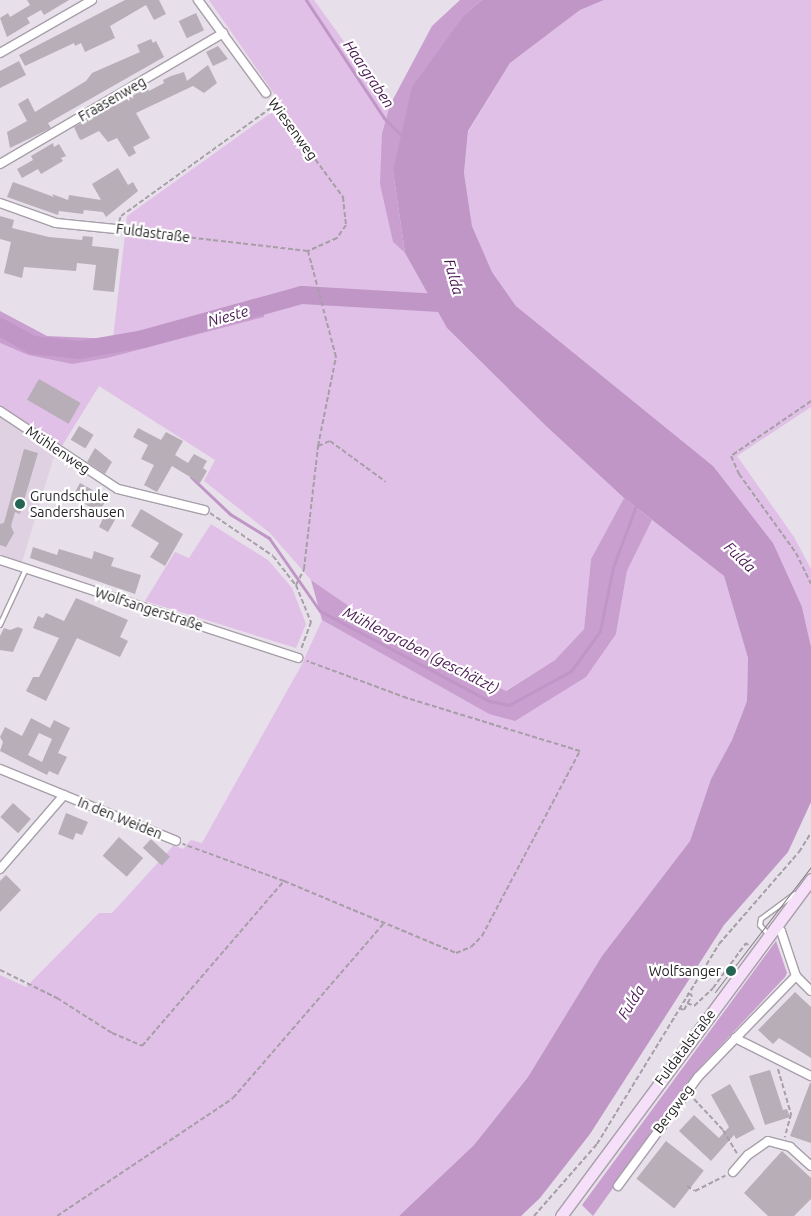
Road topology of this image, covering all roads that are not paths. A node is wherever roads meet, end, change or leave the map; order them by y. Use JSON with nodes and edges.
{"nodes":[{"id":1,"x":92,"y":0,"type":"edge"},
{"id":2,"x":198,"y":0,"type":"edge"},
{"id":3,"x":223,"y":33,"type":"junction"},
{"id":4,"x":0,"y":53,"type":"edge"},
{"id":5,"x":266,"y":93,"type":"road end"},
{"id":6,"x":0,"y":164,"type":"edge"},
{"id":7,"x":0,"y":203,"type":"edge"},
{"id":8,"x":116,"y":229,"type":"road end"},
{"id":9,"x":0,"y":411,"type":"edge"},
{"id":10,"x":204,"y":510,"type":"road end"},
{"id":11,"x":0,"y":560,"type":"edge"},
{"id":12,"x":26,"y":569,"type":"junction"},
{"id":13,"x":0,"y":625,"type":"edge"},
{"id":14,"x":298,"y":658,"type":"road end"},
{"id":15,"x":0,"y":768,"type":"edge"},
{"id":16,"x":64,"y":795,"type":"junction"},
{"id":17,"x":176,"y":841,"type":"road end"},
{"id":18,"x":0,"y":869,"type":"edge"},
{"id":19,"x":811,"y":878,"type":"edge"},
{"id":20,"x":772,"y":931,"type":"junction"},
{"id":21,"x":796,"y":976,"type":"junction"},
{"id":22,"x":811,"y":990,"type":"edge"},
{"id":23,"x":735,"y":1038,"type":"junction"},
{"id":24,"x":811,"y":1076,"type":"edge"},
{"id":25,"x":811,"y":1166,"type":"edge"},
{"id":26,"x":733,"y":1172,"type":"road end"},
{"id":27,"x":618,"y":1186,"type":"dead end"},
{"id":28,"x":561,"y":1216,"type":"edge"}],
"edges":[{"from":1,"to":4,"type":"street"},
{"from":2,"to":3,"type":"street","name":"Wiesenweg"},
{"from":3,"to":5,"type":"street","name":"Wiesenweg"},
{"from":3,"to":6,"type":"street","name":"Fraasenweg"},
{"from":7,"to":8,"type":"street","name":"Fuldastraße"},
{"from":9,"to":10,"type":"street","name":"Mühlenweg"},
{"from":11,"to":12,"type":"street","name":"Wolfsangerstraße"},
{"from":12,"to":13,"type":"lane"},
{"from":12,"to":14,"type":"street","name":"Wolfsangerstraße"},
{"from":15,"to":16,"type":"street","name":"In den Weiden"},
{"from":16,"to":17,"type":"street","name":"In den Weiden"},
{"from":16,"to":18,"type":"street","name":"In den Weiden"},
{"from":19,"to":20,"type":"main road","name":"Fuldatalstraße"},
{"from":20,"to":21,"type":"street"},
{"from":20,"to":28,"type":"main road","name":"Fuldatalstraße"},
{"from":21,"to":22,"type":"street"},
{"from":21,"to":23,"type":"street","name":"Bergweg"},
{"from":23,"to":24,"type":"street"},
{"from":23,"to":27,"type":"street","name":"Bergweg"},
{"from":25,"to":26,"type":"street"}]}
